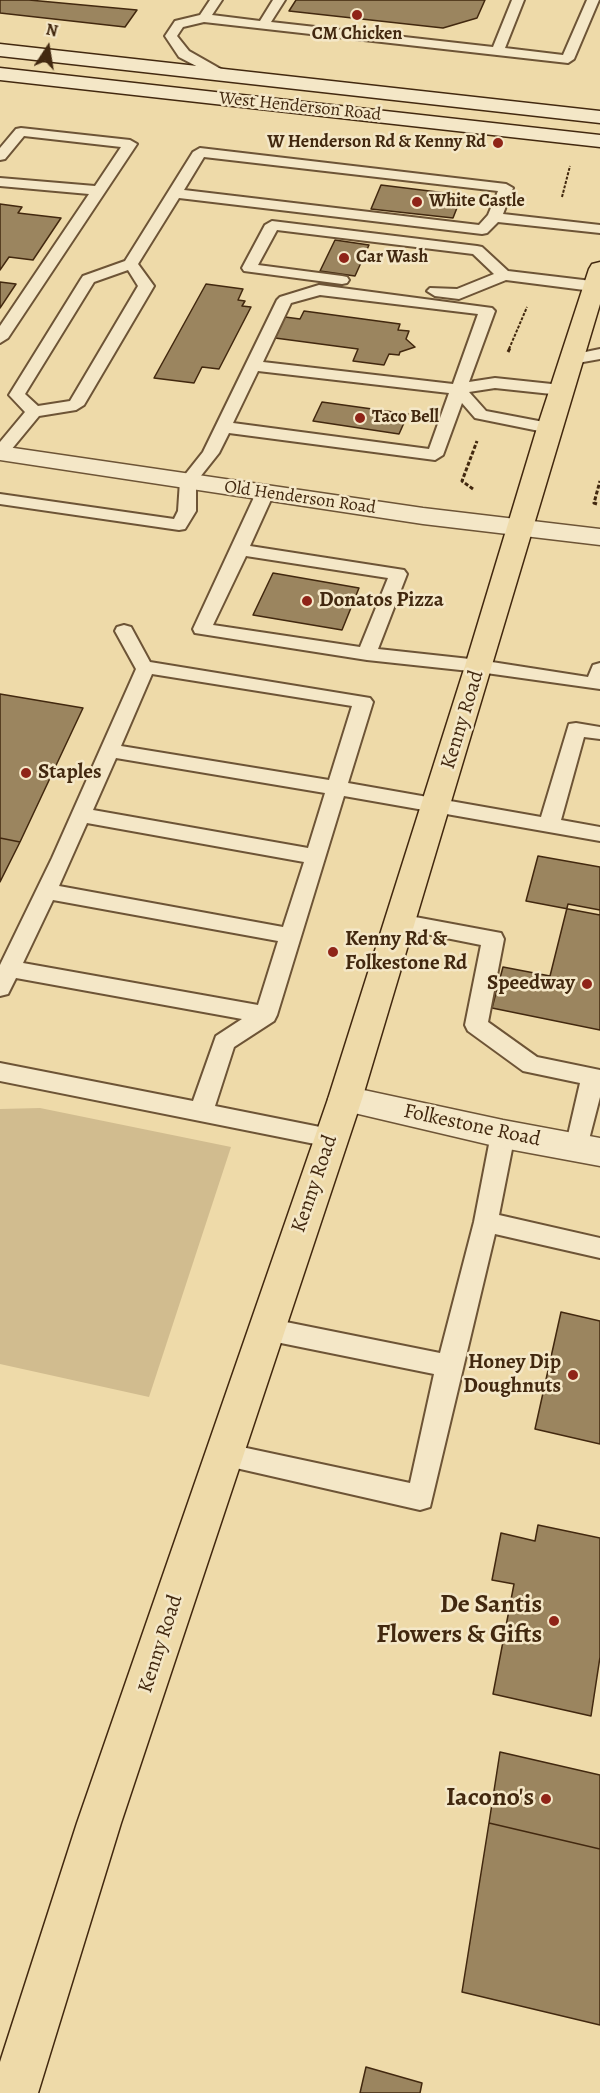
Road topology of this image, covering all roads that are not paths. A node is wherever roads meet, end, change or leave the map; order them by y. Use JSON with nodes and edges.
{"nodes":[{"id":1,"x":216,"y":0,"type":"edge"},
{"id":2,"x":279,"y":0,"type":"edge"},
{"id":3,"x":518,"y":0,"type":"edge"},
{"id":4,"x":593,"y":0,"type":"edge"},
{"id":5,"x":204,"y":18,"type":"junction"},
{"id":6,"x":263,"y":25,"type":"junction"},
{"id":7,"x":0,"y":50,"type":"edge"},
{"id":8,"x":497,"y":52,"type":"junction"},
{"id":9,"x":0,"y":74,"type":"edge"},
{"id":10,"x":221,"y":75,"type":"junction"},
{"id":11,"x":600,"y":117,"type":"edge"},
{"id":12,"x":600,"y":141,"type":"edge"},
{"id":13,"x":0,"y":156,"type":"edge"},
{"id":14,"x":0,"y":182,"type":"edge"},
{"id":15,"x":98,"y":191,"type":"junction"},
{"id":16,"x":174,"y":193,"type":"junction"},
{"id":17,"x":495,"y":218,"type":"junction"},
{"id":18,"x":600,"y":229,"type":"edge"},
{"id":19,"x":131,"y":264,"type":"junction"},
{"id":20,"x":504,"y":275,"type":"junction"},
{"id":21,"x":598,"y":280,"type":"edge"},
{"id":22,"x":0,"y":338,"type":"edge"},
{"id":23,"x":600,"y":354,"type":"edge"},
{"id":24,"x":572,"y":359,"type":"junction"},
{"id":25,"x":252,"y":366,"type":"junction"},
{"id":26,"x":458,"y":389,"type":"junction"},
{"id":27,"x":561,"y":390,"type":"junction"},
{"id":28,"x":34,"y":412,"type":"junction"},
{"id":29,"x":224,"y":427,"type":"junction"},
{"id":30,"x":549,"y":428,"type":"junction"},
{"id":31,"x":0,"y":452,"type":"edge"},
{"id":32,"x":188,"y":481,"type":"junction"},
{"id":33,"x":265,"y":492,"type":"junction"},
{"id":34,"x":0,"y":499,"type":"edge"},
{"id":35,"x":519,"y":526,"type":"junction"},
{"id":36,"x":600,"y":537,"type":"edge"},
{"id":37,"x":240,"y":550,"type":"junction"},
{"id":38,"x":124,"y":632,"type":"dead end"},
{"id":39,"x":367,"y":654,"type":"junction"},
{"id":40,"x":479,"y":666,"type":"junction"},
{"id":41,"x":144,"y":669,"type":"junction"},
{"id":42,"x":600,"y":669,"type":"edge"},
{"id":43,"x":600,"y":733,"type":"edge"},
{"id":44,"x":110,"y":751,"type":"junction"},
{"id":45,"x":337,"y":788,"type":"junction"},
{"id":46,"x":436,"y":805,"type":"junction"},
{"id":47,"x":81,"y":815,"type":"junction"},
{"id":48,"x":549,"y":825,"type":"junction"},
{"id":49,"x":600,"y":834,"type":"edge"},
{"id":50,"x":316,"y":857,"type":"junction"},
{"id":51,"x":46,"y":891,"type":"junction"},
{"id":52,"x":399,"y":922,"type":"junction"},
{"id":53,"x":291,"y":936,"type":"junction"},
{"id":54,"x":5,"y":978,"type":"edge"},
{"id":55,"x":266,"y":1015,"type":"junction"},
{"id":56,"x":0,"y":1072,"type":"edge"},
{"id":57,"x":596,"y":1078,"type":"edge"},
{"id":58,"x":345,"y":1099,"type":"junction"},
{"id":59,"x":201,"y":1112,"type":"junction"},
{"id":60,"x":503,"y":1134,"type":"junction"},
{"id":61,"x":330,"y":1138,"type":"junction"},
{"id":62,"x":589,"y":1150,"type":"edge"},
{"id":63,"x":486,"y":1222,"type":"junction"},
{"id":64,"x":600,"y":1248,"type":"edge"},
{"id":65,"x":266,"y":1329,"type":"junction"},
{"id":66,"x":449,"y":1366,"type":"junction"},
{"id":67,"x":223,"y":1455,"type":"junction"},
{"id":68,"x":14,"y":2093,"type":"edge"}],
"edges":[{"from":1,"to":5,"type":"lane"},
{"from":2,"to":6,"type":"lane"},
{"from":3,"to":8,"type":"lane"},
{"from":4,"to":8,"type":"lane"},
{"from":5,"to":6,"type":"lane"},
{"from":5,"to":10,"type":"lane"},
{"from":6,"to":8,"type":"lane"},
{"from":7,"to":10,"type":"main road","name":"West Henderson Road"},
{"from":9,"to":12,"type":"main road","name":"West Henderson Road"},
{"from":10,"to":11,"type":"main road","name":"West Henderson Road"},
{"from":13,"to":15,"type":"lane"},
{"from":14,"to":15,"type":"lane"},
{"from":15,"to":22,"type":"lane"},
{"from":16,"to":17,"type":"lane"},
{"from":16,"to":17,"type":"lane"},
{"from":16,"to":19,"type":"lane"},
{"from":17,"to":18,"type":"lane"},
{"from":19,"to":28,"type":"lane"},
{"from":19,"to":28,"type":"lane"},
{"from":20,"to":20,"type":"lane"},
{"from":20,"to":21,"type":"lane"},
{"from":21,"to":24,"type":"main road","name":"Kenny Road"},
{"from":23,"to":24,"type":"lane"},
{"from":24,"to":27,"type":"main road","name":"Kenny Road"},
{"from":25,"to":26,"type":"lane"},
{"from":25,"to":26,"type":"lane"},
{"from":25,"to":29,"type":"lane"},
{"from":26,"to":27,"type":"lane"},
{"from":26,"to":29,"type":"lane"},
{"from":26,"to":30,"type":"lane"},
{"from":27,"to":30,"type":"main road","name":"Kenny Road"},
{"from":28,"to":31,"type":"lane"},
{"from":29,"to":32,"type":"lane"},
{"from":30,"to":35,"type":"main road","name":"Kenny Road"},
{"from":31,"to":32,"type":"main road","name":"Old Henderson Road"},
{"from":32,"to":33,"type":"main road","name":"Old Henderson Road"},
{"from":32,"to":34,"type":"lane"},
{"from":33,"to":35,"type":"main road","name":"Old Henderson Road"},
{"from":33,"to":37,"type":"lane"},
{"from":35,"to":36,"type":"main road","name":"Old Henderson Road"},
{"from":35,"to":40,"type":"main road","name":"Kenny Road"},
{"from":37,"to":39,"type":"lane"},
{"from":37,"to":39,"type":"lane"},
{"from":38,"to":41,"type":"lane"},
{"from":39,"to":40,"type":"lane"},
{"from":40,"to":42,"type":"lane"},
{"from":40,"to":46,"type":"main road","name":"Kenny Road"},
{"from":41,"to":44,"type":"lane"},
{"from":41,"to":45,"type":"lane"},
{"from":43,"to":48,"type":"lane"},
{"from":44,"to":45,"type":"lane"},
{"from":44,"to":47,"type":"lane"},
{"from":45,"to":46,"type":"lane"},
{"from":45,"to":50,"type":"lane"},
{"from":46,"to":48,"type":"lane"},
{"from":46,"to":52,"type":"main road","name":"Kenny Road"},
{"from":47,"to":50,"type":"lane"},
{"from":47,"to":51,"type":"lane"},
{"from":48,"to":49,"type":"lane"},
{"from":50,"to":53,"type":"lane"},
{"from":51,"to":53,"type":"lane"},
{"from":51,"to":54,"type":"lane"},
{"from":52,"to":57,"type":"lane"},
{"from":52,"to":58,"type":"main road","name":"Kenny Road"},
{"from":53,"to":55,"type":"lane"},
{"from":54,"to":55,"type":"lane"},
{"from":55,"to":59,"type":"lane"},
{"from":56,"to":59,"type":"lane"},
{"from":57,"to":62,"type":"lane"},
{"from":58,"to":60,"type":"main road","name":"Folkestone Road"},
{"from":58,"to":61,"type":"main road","name":"Kenny Road"},
{"from":59,"to":61,"type":"lane"},
{"from":60,"to":62,"type":"main road","name":"Folkestone Road"},
{"from":60,"to":63,"type":"lane"},
{"from":61,"to":65,"type":"main road","name":"Kenny Road"},
{"from":63,"to":64,"type":"lane"},
{"from":63,"to":66,"type":"lane"},
{"from":65,"to":66,"type":"lane"},
{"from":65,"to":67,"type":"main road","name":"Kenny Road"},
{"from":66,"to":67,"type":"lane"},
{"from":67,"to":68,"type":"main road","name":"Kenny Road"}]}
